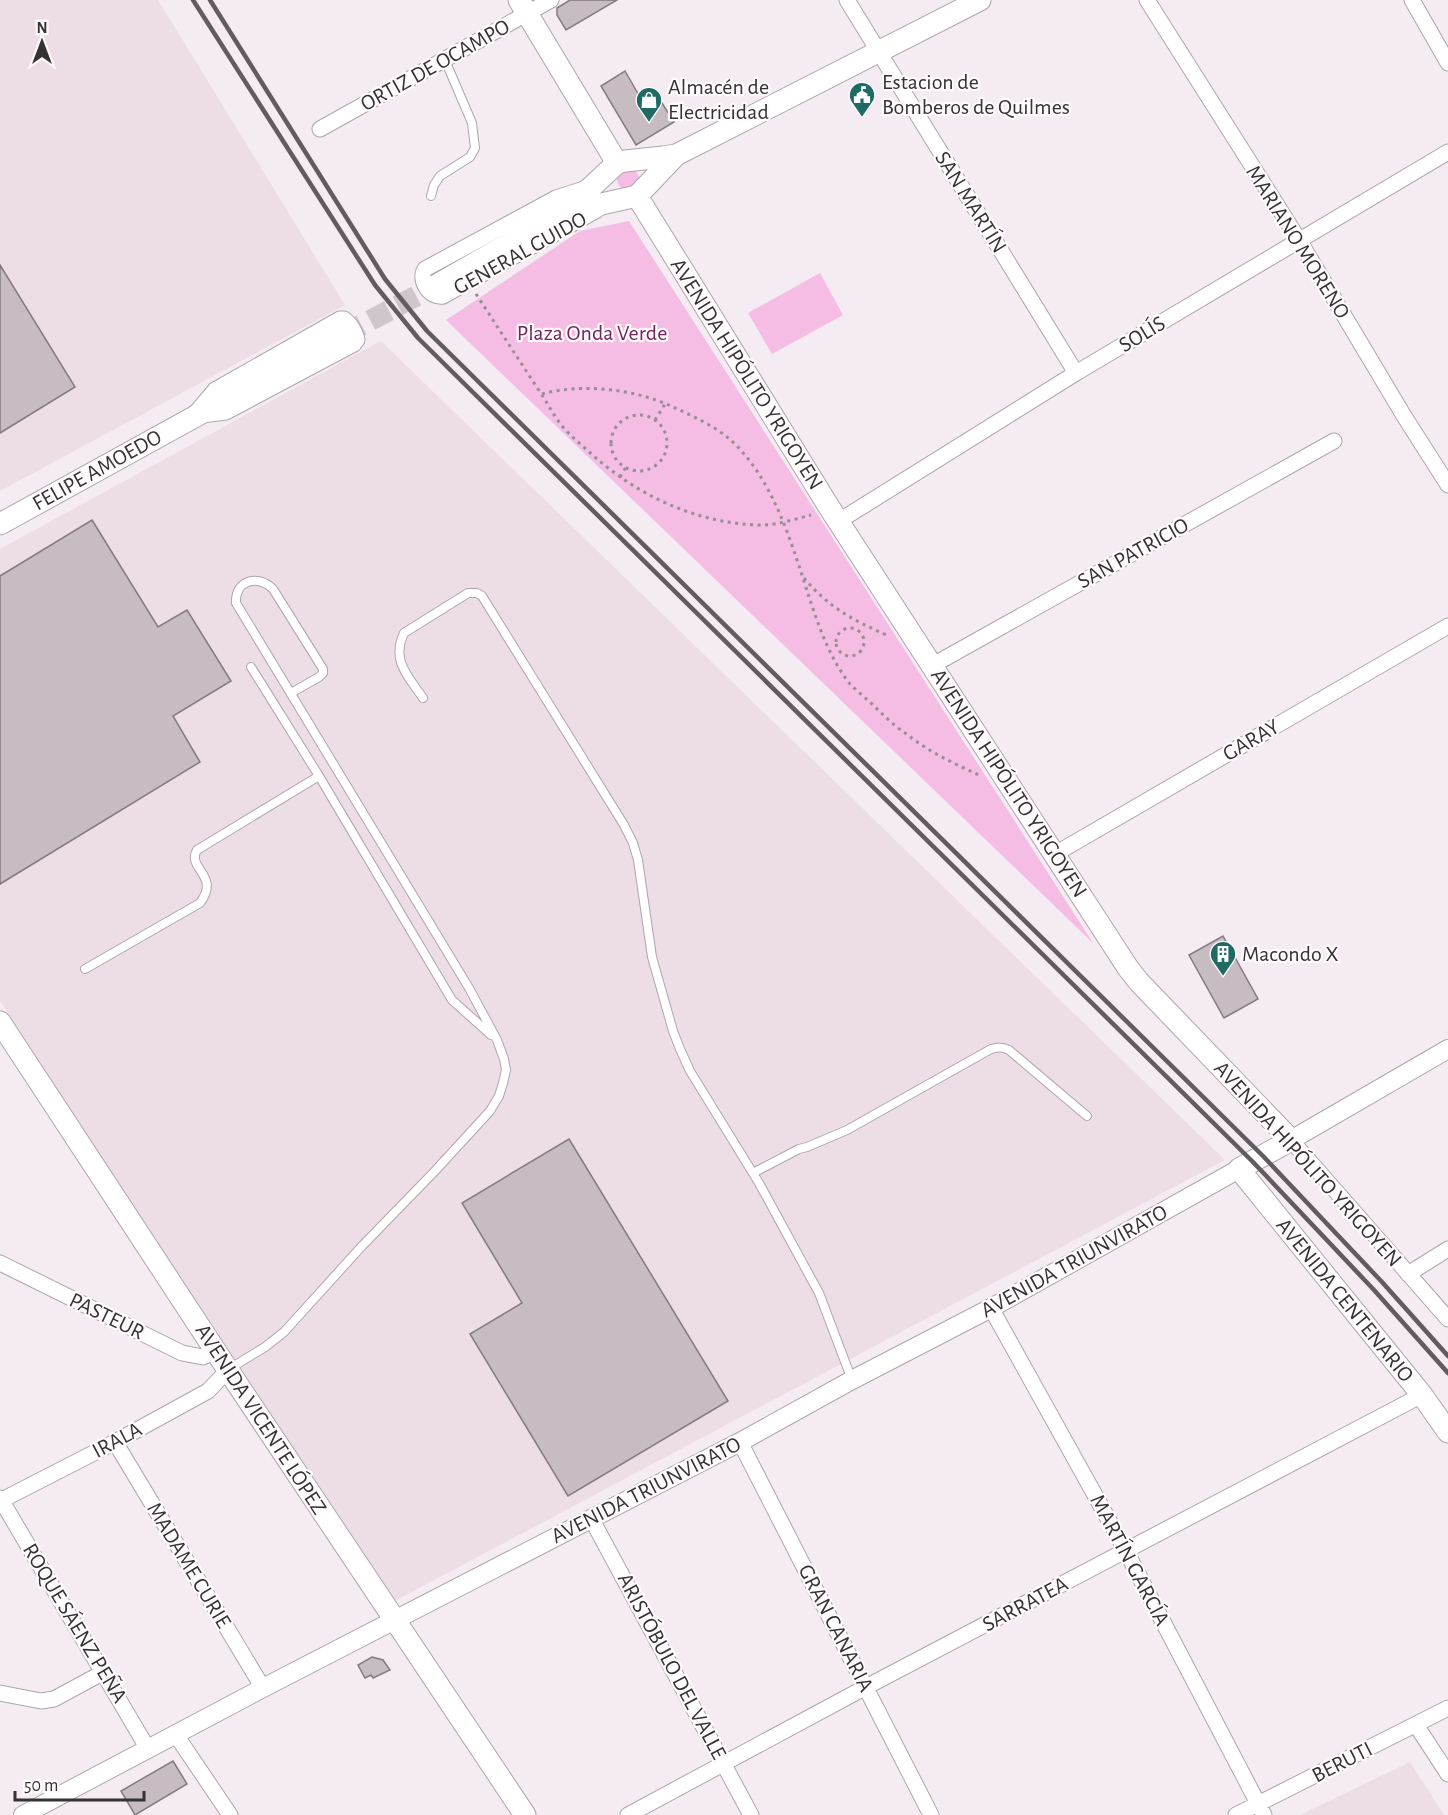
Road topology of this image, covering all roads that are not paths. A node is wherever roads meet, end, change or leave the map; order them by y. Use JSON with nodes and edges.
{"nodes":[{"id":1,"x":551,"y":0,"type":"edge"},
{"id":2,"x":847,"y":0,"type":"edge"},
{"id":3,"x":980,"y":0,"type":"edge"},
{"id":4,"x":1147,"y":0,"type":"edge"},
{"id":5,"x":1412,"y":0,"type":"edge"},
{"id":6,"x":523,"y":6,"type":"edge"},
{"id":7,"x":879,"y":52,"type":"junction"},
{"id":8,"x":445,"y":60,"type":"junction"},
{"id":9,"x":1448,"y":63,"type":"edge"},
{"id":10,"x":320,"y":129,"type":"dead end"},
{"id":11,"x":1448,"y":152,"type":"edge"},
{"id":12,"x":676,"y":154,"type":"junction"},
{"id":13,"x":617,"y":163,"type":"junction"},
{"id":14,"x":593,"y":186,"type":"junction"},
{"id":15,"x":431,"y":196,"type":"dead end"},
{"id":16,"x":637,"y":196,"type":"junction"},
{"id":17,"x":607,"y":203,"type":"junction"},
{"id":18,"x":552,"y":219,"type":"junction"},
{"id":19,"x":1299,"y":240,"type":"junction"},
{"id":20,"x":433,"y":287,"type":"tunnel mouth"},
{"id":21,"x":343,"y":335,"type":"tunnel mouth"},
{"id":22,"x":1076,"y":373,"type":"junction"},
{"id":23,"x":193,"y":416,"type":"junction"},
{"id":24,"x":1334,"y":441,"type":"dead end"},
{"id":25,"x":1448,"y":485,"type":"edge"},
{"id":26,"x":834,"y":514,"type":"junction"},
{"id":27,"x":0,"y":524,"type":"edge"},
{"id":28,"x":1448,"y":626,"type":"edge"},
{"id":29,"x":933,"y":665,"type":"junction"},
{"id":30,"x":251,"y":667,"type":"dead end"},
{"id":31,"x":291,"y":693,"type":"junction"},
{"id":32,"x":423,"y":698,"type":"dead end"},
{"id":33,"x":319,"y":776,"type":"junction"},
{"id":34,"x":1055,"y":854,"type":"junction"},
{"id":35,"x":85,"y":969,"type":"dead end"},
{"id":36,"x":0,"y":1022,"type":"edge"},
{"id":37,"x":497,"y":1040,"type":"junction"},
{"id":38,"x":1448,"y":1049,"type":"edge"},
{"id":39,"x":1087,"y":1116,"type":"dead end"},
{"id":40,"x":1291,"y":1140,"type":"junction"},
{"id":41,"x":1239,"y":1169,"type":"junction"},
{"id":42,"x":753,"y":1173,"type":"junction"},
{"id":43,"x":1448,"y":1249,"type":"edge"},
{"id":44,"x":0,"y":1263,"type":"edge"},
{"id":45,"x":1408,"y":1274,"type":"junction"},
{"id":46,"x":991,"y":1308,"type":"junction"},
{"id":47,"x":1448,"y":1318,"type":"edge"},
{"id":48,"x":216,"y":1351,"type":"junction"},
{"id":49,"x":228,"y":1370,"type":"junction"},
{"id":50,"x":852,"y":1380,"type":"junction"},
{"id":51,"x":1422,"y":1395,"type":"junction"},
{"id":52,"x":1448,"y":1432,"type":"edge"},
{"id":53,"x":115,"y":1442,"type":"junction"},
{"id":54,"x":740,"y":1442,"type":"junction"},
{"id":55,"x":0,"y":1500,"type":"edge"},
{"id":56,"x":591,"y":1518,"type":"junction"},
{"id":57,"x":1126,"y":1551,"type":"junction"},
{"id":58,"x":394,"y":1621,"type":"junction"},
{"id":59,"x":104,"y":1672,"type":"junction"},
{"id":60,"x":866,"y":1687,"type":"junction"},
{"id":61,"x":263,"y":1688,"type":"junction"},
{"id":62,"x":0,"y":1693,"type":"edge"},
{"id":63,"x":1448,"y":1708,"type":"edge"},
{"id":64,"x":1416,"y":1725,"type":"junction"},
{"id":65,"x":176,"y":1735,"type":"junction"},
{"id":66,"x":148,"y":1749,"type":"junction"},
{"id":67,"x":724,"y":1763,"type":"junction"},
{"id":68,"x":1448,"y":1774,"type":"edge"},
{"id":69,"x":1261,"y":1809,"type":"edge"},
{"id":70,"x":27,"y":1814,"type":"edge"},
{"id":71,"x":230,"y":1815,"type":"edge"},
{"id":72,"x":525,"y":1815,"type":"edge"},
{"id":73,"x":628,"y":1815,"type":"edge"},
{"id":74,"x":751,"y":1815,"type":"edge"},
{"id":75,"x":931,"y":1815,"type":"edge"},
{"id":76,"x":1236,"y":1815,"type":"edge"}],
"edges":[{"from":1,"to":6,"type":"street","name":"ORTIZ DE OCAMPO"},
{"from":2,"to":7,"type":"street","name":"SAN MARTÍN"},
{"from":3,"to":7,"type":"main road"},
{"from":4,"to":19,"type":"street","name":"MARIANO MORENO"},
{"from":5,"to":9,"type":"street"},
{"from":6,"to":8,"type":"street","name":"ORTIZ DE OCAMPO"},
{"from":6,"to":13,"type":"main road"},
{"from":7,"to":12,"type":"main road"},
{"from":7,"to":22,"type":"street","name":"SAN MARTÍN"},
{"from":8,"to":10,"type":"street","name":"ORTIZ DE OCAMPO"},
{"from":8,"to":15,"type":"lane"},
{"from":11,"to":19,"type":"street","name":"SOLÍS"},
{"from":12,"to":13,"type":"main road"},
{"from":12,"to":16,"type":"main road"},
{"from":13,"to":14,"type":"main road","name":"GENERAL GUIDO"},
{"from":14,"to":17,"type":"street","name":"GENERAL GUIDO"},
{"from":14,"to":18,"type":"main road","name":"GENERAL GUIDO"},
{"from":16,"to":17,"type":"main road","name":"GENERAL GUIDO"},
{"from":16,"to":26,"type":"main road","name":"AVENIDA HIPÓLITO YRIGOYEN"},
{"from":17,"to":18,"type":"main road","name":"GENERAL GUIDO"},
{"from":18,"to":20,"type":"main road","name":"GENERAL GUIDO"},
{"from":19,"to":22,"type":"street","name":"SOLÍS"},
{"from":19,"to":25,"type":"street","name":"MARIANO MORENO"},
{"from":21,"to":23,"type":"main road","name":"FELIPE AMOEDO"},
{"from":22,"to":26,"type":"street","name":"SOLÍS"},
{"from":23,"to":23,"type":"street","name":"FELIPE AMOEDO"},
{"from":23,"to":27,"type":"main road","name":"FELIPE AMOEDO"},
{"from":24,"to":29,"type":"street","name":"SAN PATRICIO"},
{"from":26,"to":29,"type":"main road","name":"AVENIDA HIPÓLITO YRIGOYEN"},
{"from":28,"to":34,"type":"street","name":"GARAY"},
{"from":29,"to":34,"type":"main road","name":"AVENIDA HIPÓLITO YRIGOYEN"},
{"from":30,"to":33,"type":"lane"},
{"from":31,"to":31,"type":"lane"},
{"from":31,"to":37,"type":"lane"},
{"from":32,"to":42,"type":"lane"},
{"from":33,"to":35,"type":"lane"},
{"from":33,"to":37,"type":"lane"},
{"from":34,"to":40,"type":"main road","name":"AVENIDA HIPÓLITO YRIGOYEN"},
{"from":36,"to":48,"type":"main road","name":"AVENIDA VICENTE LÓPEZ"},
{"from":37,"to":49,"type":"lane"},
{"from":38,"to":40,"type":"street"},
{"from":39,"to":42,"type":"lane"},
{"from":40,"to":41,"type":"main road","name":"AVENIDA TRIUNVIRATO"},
{"from":40,"to":45,"type":"street","name":"AVENIDA HIPÓLITO YRIGOYEN"},
{"from":41,"to":46,"type":"street","name":"AVENIDA TRIUNVIRATO"},
{"from":41,"to":51,"type":"main road","name":"AVENIDA CENTENARIO"},
{"from":42,"to":50,"type":"lane"},
{"from":43,"to":45,"type":"street"},
{"from":44,"to":48,"type":"street","name":"PASTEUR"},
{"from":45,"to":47,"type":"street","name":"AVENIDA HIPÓLITO YRIGOYEN"},
{"from":46,"to":50,"type":"street","name":"AVENIDA TRIUNVIRATO"},
{"from":46,"to":57,"type":"street","name":"MARTÍN GARCÍA"},
{"from":48,"to":49,"type":"main road","name":"AVENIDA VICENTE LÓPEZ"},
{"from":49,"to":53,"type":"street","name":"IRALA"},
{"from":49,"to":58,"type":"main road","name":"AVENIDA VICENTE LÓPEZ"},
{"from":50,"to":54,"type":"street","name":"AVENIDA TRIUNVIRATO"},
{"from":51,"to":52,"type":"main road","name":"AVENIDA CENTENARIO"},
{"from":51,"to":57,"type":"street","name":"SARRATEA"},
{"from":53,"to":55,"type":"street","name":"IRALA"},
{"from":53,"to":61,"type":"street","name":"MADAME CURIE"},
{"from":54,"to":56,"type":"street","name":"AVENIDA TRIUNVIRATO"},
{"from":54,"to":60,"type":"street","name":"GRAN CANARIA"},
{"from":55,"to":59,"type":"street","name":"ROQUE SÁENZ PEÑA"},
{"from":56,"to":58,"type":"street","name":"AVENIDA TRIUNVIRATO"},
{"from":56,"to":67,"type":"street","name":"ARISTÓBULO DEL VALLE"},
{"from":57,"to":60,"type":"street","name":"SARRATEA"},
{"from":57,"to":69,"type":"street","name":"MARTÍN GARCÍA"},
{"from":58,"to":61,"type":"street","name":"AVENIDA TRIUNVIRATO"},
{"from":58,"to":72,"type":"main road","name":"AVENIDA VICENTE LÓPEZ"},
{"from":59,"to":62,"type":"street"},
{"from":59,"to":66,"type":"street","name":"ROQUE SÁENZ PEÑA"},
{"from":60,"to":67,"type":"street","name":"SARRATEA"},
{"from":60,"to":75,"type":"street","name":"GRAN CANARIA"},
{"from":61,"to":65,"type":"street","name":"AVENIDA TRIUNVIRATO"},
{"from":63,"to":64,"type":"street","name":"BERUTI"},
{"from":64,"to":68,"type":"street"},
{"from":64,"to":69,"type":"street","name":"BERUTI"},
{"from":65,"to":66,"type":"street","name":"AVENIDA TRIUNVIRATO"},
{"from":65,"to":71,"type":"street"},
{"from":66,"to":70,"type":"street","name":"AVENIDA TRIUNVIRATO"},
{"from":67,"to":73,"type":"street","name":"SARRATEA"},
{"from":67,"to":74,"type":"street","name":"ARISTÓBULO DEL VALLE"},
{"from":69,"to":76,"type":"street","name":"BERUTI"}]}
